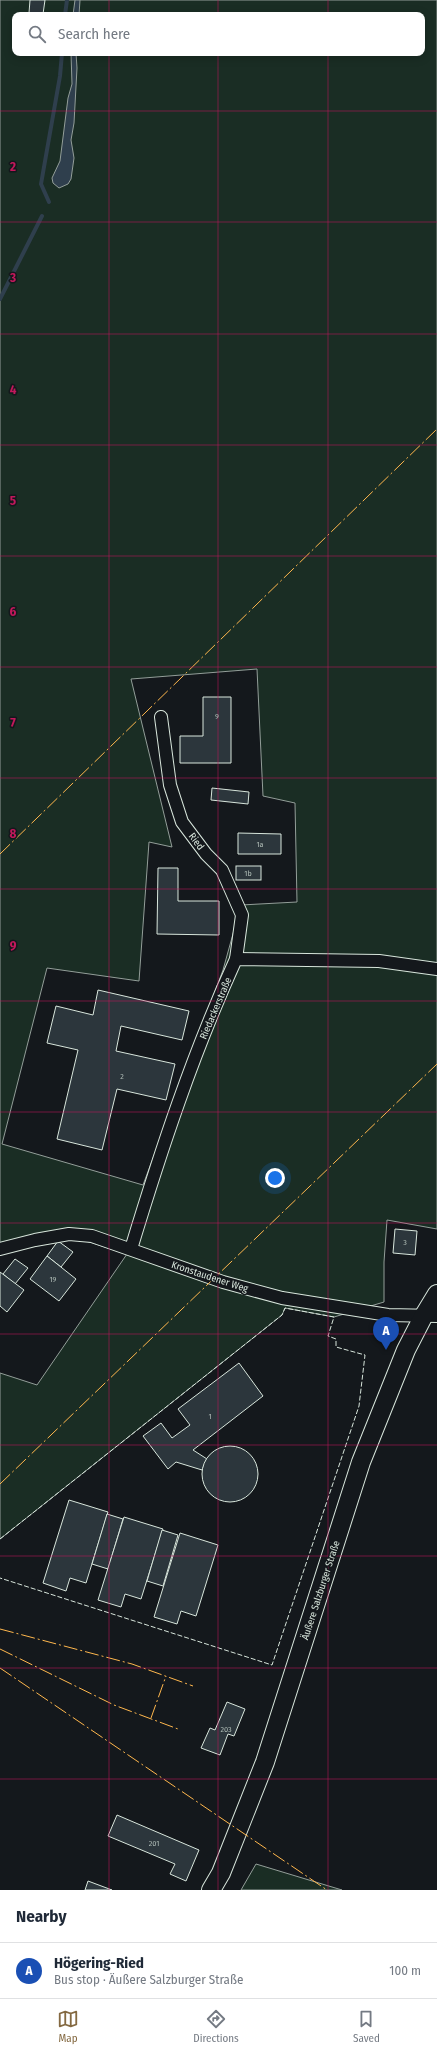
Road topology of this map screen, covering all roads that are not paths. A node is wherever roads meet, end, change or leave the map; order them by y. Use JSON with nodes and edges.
{"nodes":[{"id":1,"x":161,"y":717,"type":"dead end"},
{"id":2,"x":236,"y":959,"type":"junction"},
{"id":3,"x":437,"y":969,"type":"edge"},
{"id":4,"x":0,"y":1249,"type":"edge"},
{"id":5,"x":131,"y":1249,"type":"junction"},
{"id":6,"x":437,"y":1294,"type":"edge"},
{"id":7,"x":430,"y":1316,"type":"edge"},
{"id":8,"x":211,"y":1890,"type":"edge"}],
"edges":[{"from":1,"to":2,"type":"street","name":"Ried"},
{"from":2,"to":3,"type":"street"},
{"from":2,"to":5,"type":"street","name":"Riedackerstraße"},
{"from":4,"to":5,"type":"street","name":"Kronstaudener Weg"},
{"from":5,"to":7,"type":"street","name":"Kronstaudener Weg"},
{"from":6,"to":7,"type":"main road","name":"Äußere Salzburger Straße"},
{"from":7,"to":8,"type":"main road","name":"Äußere Salzburger Straße"}]}
